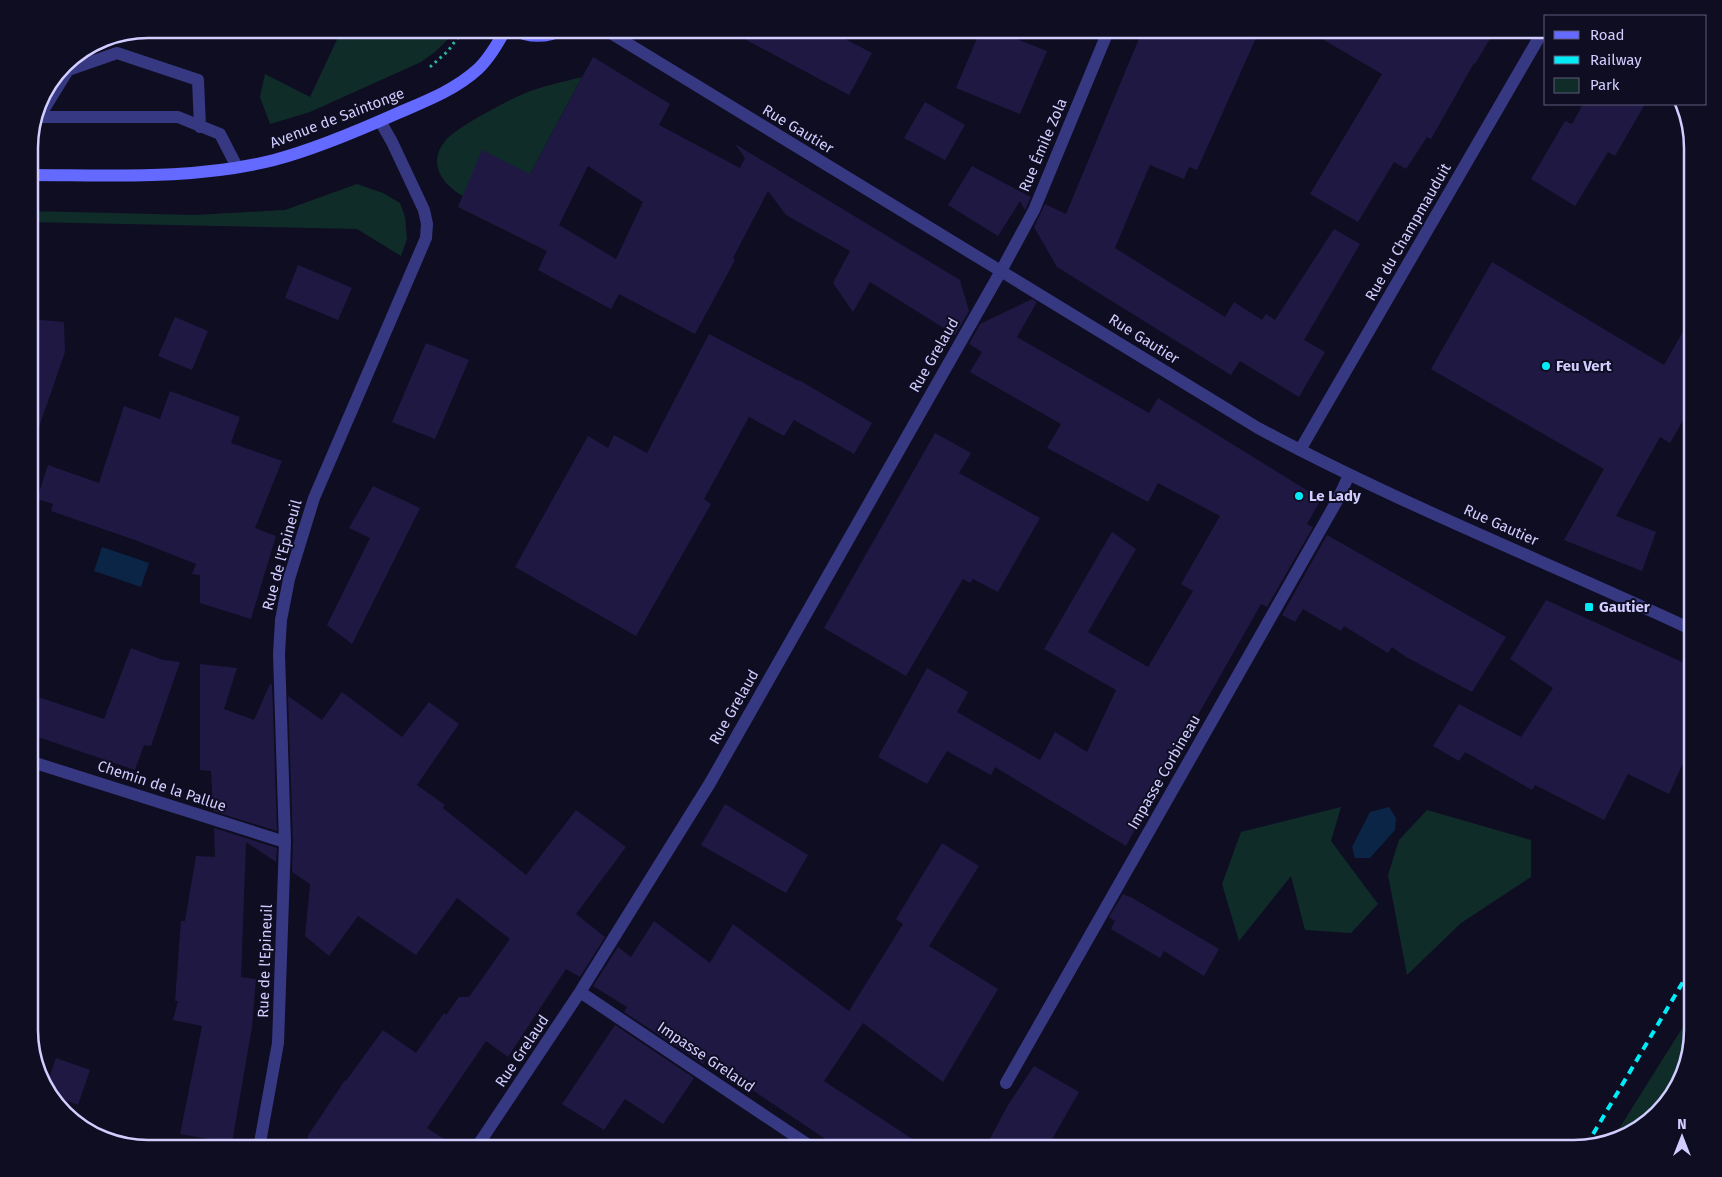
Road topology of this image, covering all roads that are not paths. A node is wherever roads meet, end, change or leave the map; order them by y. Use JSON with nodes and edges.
{"nodes":[{"id":1,"x":501,"y":38,"type":"edge"},
{"id":2,"x":619,"y":38,"type":"edge"},
{"id":3,"x":1106,"y":38,"type":"edge"},
{"id":4,"x":1539,"y":38,"type":"edge"},
{"id":5,"x":71,"y":69,"type":"edge"},
{"id":6,"x":62,"y":78,"type":"edge"},
{"id":7,"x":50,"y":96,"type":"edge"},
{"id":8,"x":41,"y":118,"type":"edge"},
{"id":9,"x":380,"y":121,"type":"junction"},
{"id":10,"x":200,"y":127,"type":"junction"},
{"id":11,"x":237,"y":168,"type":"junction"},
{"id":12,"x":38,"y":175,"type":"edge"},
{"id":13,"x":1001,"y":271,"type":"junction"},
{"id":14,"x":1300,"y":450,"type":"junction"},
{"id":15,"x":1349,"y":475,"type":"junction"},
{"id":16,"x":1684,"y":626,"type":"edge"},
{"id":17,"x":38,"y":764,"type":"edge"},
{"id":18,"x":285,"y":842,"type":"junction"},
{"id":19,"x":580,"y":992,"type":"junction"},
{"id":20,"x":1006,"y":1084,"type":"dead end"},
{"id":21,"x":260,"y":1140,"type":"edge"},
{"id":22,"x":481,"y":1140,"type":"edge"},
{"id":23,"x":801,"y":1140,"type":"edge"}],
"edges":[{"from":1,"to":9,"type":"main road","name":"Avenue de Saintonge"},
{"from":2,"to":13,"type":"street","name":"Rue Gautier"},
{"from":3,"to":13,"type":"street","name":"Rue Émile Zola"},
{"from":4,"to":14,"type":"street","name":"Rue du Champmauduit"},
{"from":5,"to":10,"type":"street"},
{"from":6,"to":7,"type":"street"},
{"from":8,"to":10,"type":"street"},
{"from":9,"to":11,"type":"main road","name":"Avenue de Saintonge"},
{"from":9,"to":18,"type":"street","name":"Rue de l'Epineuil"},
{"from":10,"to":11,"type":"street"},
{"from":11,"to":12,"type":"main road","name":"Avenue de Saintonge"},
{"from":13,"to":14,"type":"street","name":"Rue Gautier"},
{"from":13,"to":19,"type":"street","name":"Rue Grelaud"},
{"from":14,"to":15,"type":"street","name":"Rue Gautier"},
{"from":15,"to":16,"type":"street","name":"Rue Gautier"},
{"from":15,"to":20,"type":"street","name":"Impasse Corbineau"},
{"from":17,"to":18,"type":"street","name":"Chemin de la Pallue"},
{"from":18,"to":21,"type":"street","name":"Rue de l'Epineuil"},
{"from":19,"to":22,"type":"street","name":"Rue Grelaud"},
{"from":19,"to":23,"type":"street","name":"Impasse Grelaud"}]}
